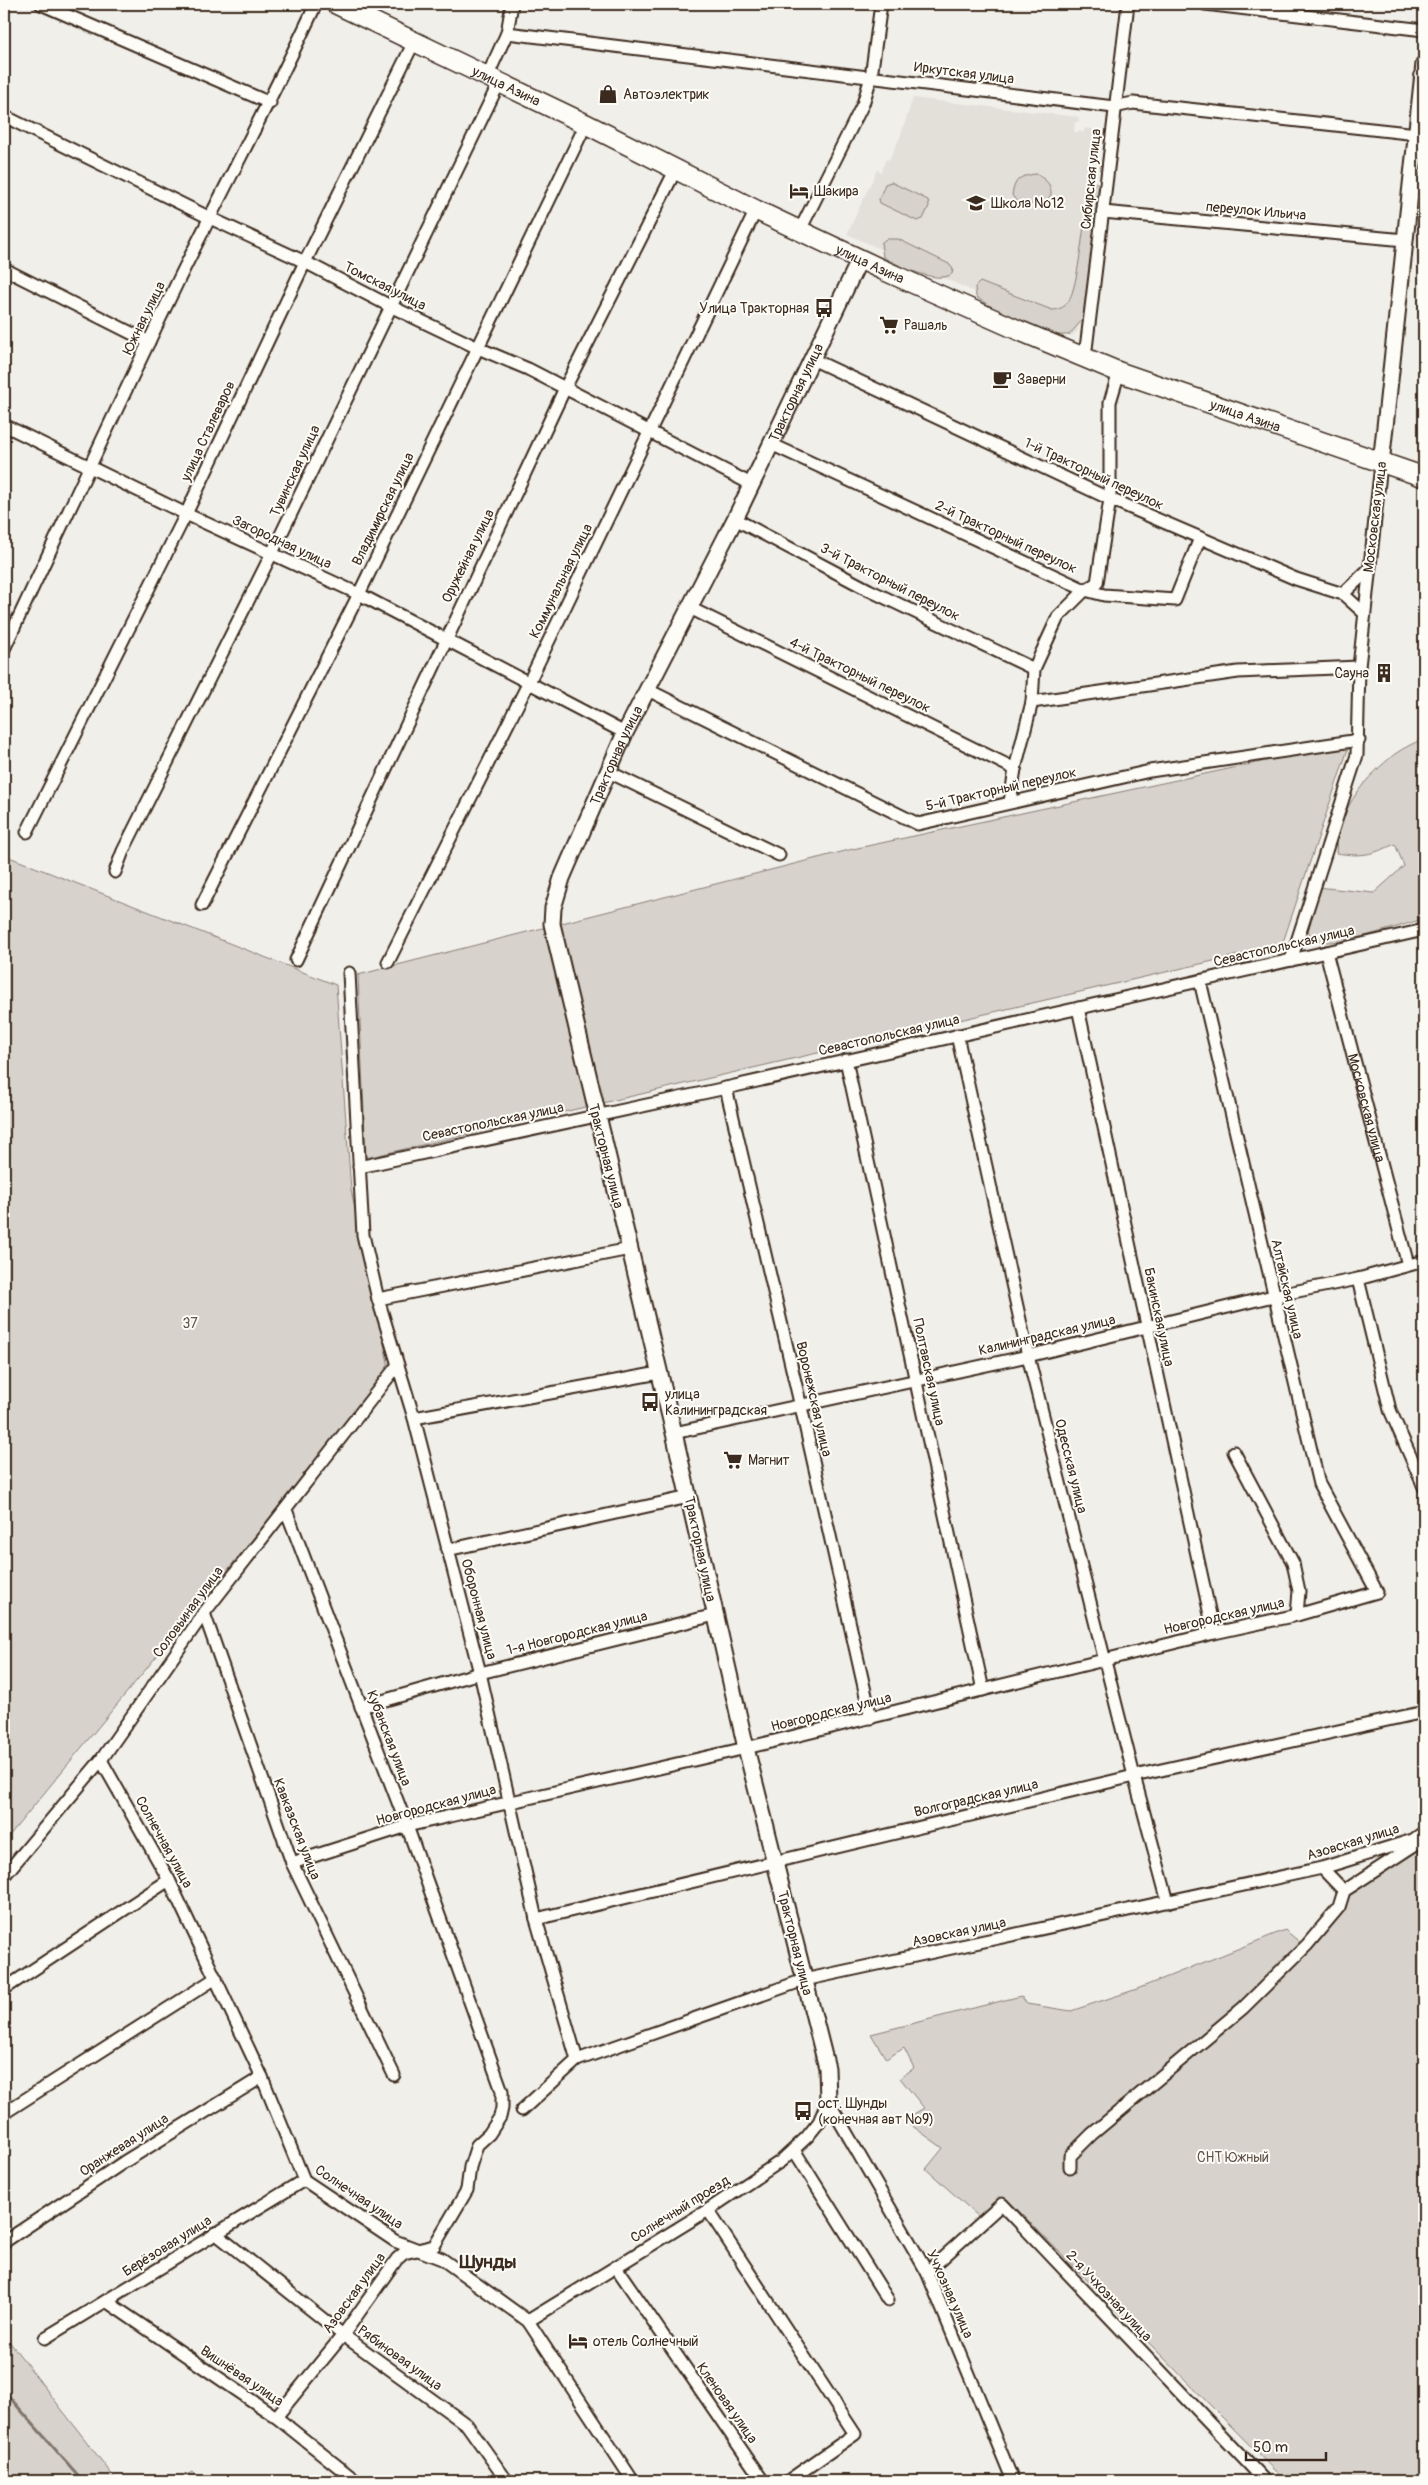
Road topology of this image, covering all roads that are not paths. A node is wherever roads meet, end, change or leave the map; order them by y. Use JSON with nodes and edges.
{"nodes":[{"id":1,"x":41,"y":4,"type":"edge"},
{"id":2,"x":316,"y":4,"type":"edge"},
{"id":3,"x":336,"y":4,"type":"edge"},
{"id":4,"x":512,"y":4,"type":"edge"},
{"id":5,"x":881,"y":4,"type":"edge"},
{"id":6,"x":1128,"y":4,"type":"edge"},
{"id":7,"x":1205,"y":4,"type":"edge"},
{"id":8,"x":1424,"y":30,"type":"edge"},
{"id":9,"x":507,"y":33,"type":"junction"},
{"id":10,"x":414,"y":42,"type":"junction"},
{"id":11,"x":1424,"y":64,"type":"edge"},
{"id":12,"x":871,"y":77,"type":"junction"},
{"id":13,"x":494,"y":80,"type":"junction"},
{"id":14,"x":270,"y":103,"type":"junction"},
{"id":15,"x":1114,"y":107,"type":"junction"},
{"id":16,"x":4,"y":116,"type":"edge"},
{"id":17,"x":586,"y":124,"type":"junction"},
{"id":18,"x":1417,"y":134,"type":"junction"},
{"id":19,"x":676,"y":169,"type":"junction"},
{"id":20,"x":756,"y":210,"type":"junction"},
{"id":21,"x":1103,"y":212,"type":"junction"},
{"id":22,"x":210,"y":218,"type":"junction"},
{"id":23,"x":800,"y":230,"type":"junction"},
{"id":24,"x":1406,"y":240,"type":"junction"},
{"id":25,"x":860,"y":259,"type":"junction"},
{"id":26,"x":304,"y":262,"type":"junction"},
{"id":27,"x":4,"y":269,"type":"edge"},
{"id":28,"x":390,"y":306,"type":"junction"},
{"id":29,"x":149,"y":342,"type":"junction"},
{"id":30,"x":478,"y":348,"type":"junction"},
{"id":31,"x":1085,"y":357,"type":"junction"},
{"id":32,"x":812,"y":359,"type":"junction"},
{"id":33,"x":1119,"y":372,"type":"junction"},
{"id":34,"x":565,"y":388,"type":"junction"},
{"id":35,"x":4,"y":425,"type":"edge"},
{"id":36,"x":650,"y":430,"type":"junction"},
{"id":37,"x":771,"y":444,"type":"junction"},
{"id":38,"x":1381,"y":464,"type":"junction"},
{"id":39,"x":89,"y":468,"type":"junction"},
{"id":40,"x":1424,"y":478,"type":"edge"},
{"id":41,"x":751,"y":484,"type":"junction"},
{"id":42,"x":1110,"y":499,"type":"junction"},
{"id":43,"x":186,"y":514,"type":"junction"},
{"id":44,"x":735,"y":519,"type":"junction"},
{"id":45,"x":1200,"y":538,"type":"junction"},
{"id":46,"x":272,"y":553,"type":"junction"},
{"id":47,"x":1368,"y":570,"type":"junction"},
{"id":48,"x":1085,"y":590,"type":"junction"},
{"id":49,"x":359,"y":594,"type":"junction"},
{"id":50,"x":1344,"y":594,"type":"junction"},
{"id":51,"x":690,"y":608,"type":"junction"},
{"id":52,"x":1363,"y":612,"type":"junction"},
{"id":53,"x":445,"y":639,"type":"junction"},
{"id":54,"x":4,"y":649,"type":"edge"},
{"id":55,"x":1359,"y":667,"type":"junction"},
{"id":56,"x":1034,"y":669,"type":"junction"},
{"id":57,"x":529,"y":682,"type":"junction"},
{"id":58,"x":648,"y":690,"type":"junction"},
{"id":59,"x":1032,"y":702,"type":"junction"},
{"id":60,"x":625,"y":733,"type":"junction"},
{"id":61,"x":1359,"y":740,"type":"junction"},
{"id":62,"x":1015,"y":769,"type":"junction"},
{"id":63,"x":607,"y":771,"type":"junction"},
{"id":64,"x":1010,"y":802,"type":"junction"},
{"id":65,"x":27,"y":832,"type":"dead end"},
{"id":66,"x":779,"y":855,"type":"dead end"},
{"id":67,"x":115,"y":872,"type":"dead end"},
{"id":68,"x":202,"y":905,"type":"dead end"},
{"id":69,"x":1424,"y":930,"type":"edge"},
{"id":70,"x":1326,"y":952,"type":"junction"},
{"id":71,"x":296,"y":960,"type":"dead end"},
{"id":72,"x":1291,"y":960,"type":"junction"},
{"id":73,"x":388,"y":962,"type":"dead end"},
{"id":74,"x":350,"y":973,"type":"dead end"},
{"id":75,"x":1200,"y":981,"type":"junction"},
{"id":76,"x":1078,"y":1008,"type":"junction"},
{"id":77,"x":957,"y":1035,"type":"junction"},
{"id":78,"x":846,"y":1060,"type":"junction"},
{"id":79,"x":726,"y":1088,"type":"junction"},
{"id":80,"x":596,"y":1116,"type":"junction"},
{"id":81,"x":359,"y":1167,"type":"junction"},
{"id":82,"x":630,"y":1249,"type":"junction"},
{"id":83,"x":1424,"y":1261,"type":"edge"},
{"id":84,"x":1408,"y":1265,"type":"junction"},
{"id":85,"x":1358,"y":1279,"type":"junction"},
{"id":86,"x":1273,"y":1296,"type":"junction"},
{"id":87,"x":378,"y":1299,"type":"junction"},
{"id":88,"x":1146,"y":1328,"type":"junction"},
{"id":89,"x":1028,"y":1356,"type":"junction"},
{"id":90,"x":397,"y":1366,"type":"junction"},
{"id":91,"x":659,"y":1372,"type":"junction"},
{"id":92,"x":915,"y":1380,"type":"junction"},
{"id":93,"x":801,"y":1407,"type":"junction"},
{"id":94,"x":414,"y":1418,"type":"junction"},
{"id":95,"x":674,"y":1433,"type":"junction"},
{"id":96,"x":1234,"y":1452,"type":"dead end"},
{"id":97,"x":1424,"y":1487,"type":"edge"},
{"id":98,"x":689,"y":1497,"type":"junction"},
{"id":99,"x":286,"y":1510,"type":"junction"},
{"id":100,"x":447,"y":1550,"type":"junction"},
{"id":101,"x":1377,"y":1592,"type":"joint"},
{"id":102,"x":204,"y":1613,"type":"junction"},
{"id":103,"x":1297,"y":1614,"type":"junction"},
{"id":104,"x":715,"y":1615,"type":"junction"},
{"id":105,"x":1214,"y":1633,"type":"junction"},
{"id":106,"x":1104,"y":1660,"type":"junction"},
{"id":107,"x":480,"y":1673,"type":"junction"},
{"id":108,"x":983,"y":1690,"type":"junction"},
{"id":109,"x":361,"y":1706,"type":"junction"},
{"id":110,"x":1424,"y":1712,"type":"edge"},
{"id":111,"x":871,"y":1718,"type":"junction"},
{"id":112,"x":746,"y":1748,"type":"junction"},
{"id":113,"x":101,"y":1760,"type":"junction"},
{"id":114,"x":1134,"y":1776,"type":"junction"},
{"id":115,"x":508,"y":1801,"type":"junction"},
{"id":116,"x":407,"y":1826,"type":"junction"},
{"id":117,"x":1424,"y":1832,"type":"edge"},
{"id":118,"x":1424,"y":1838,"type":"edge"},
{"id":119,"x":775,"y":1862,"type":"junction"},
{"id":120,"x":292,"y":1863,"type":"junction"},
{"id":121,"x":1322,"y":1868,"type":"junction"},
{"id":122,"x":4,"y":1876,"type":"edge"},
{"id":123,"x":169,"y":1880,"type":"junction"},
{"id":124,"x":1344,"y":1891,"type":"junction"},
{"id":125,"x":1168,"y":1902,"type":"junction"},
{"id":126,"x":536,"y":1919,"type":"junction"},
{"id":127,"x":216,"y":1978,"type":"junction"},
{"id":128,"x":804,"y":1980,"type":"junction"},
{"id":129,"x":4,"y":1989,"type":"edge"},
{"id":130,"x":577,"y":2060,"type":"junction"},
{"id":131,"x":394,"y":2075,"type":"dead end"},
{"id":132,"x":262,"y":2077,"type":"junction"},
{"id":133,"x":502,"y":2091,"type":"joint"},
{"id":134,"x":828,"y":2102,"type":"junction"},
{"id":135,"x":522,"y":2110,"type":"dead end"},
{"id":136,"x":4,"y":2113,"type":"edge"},
{"id":137,"x":794,"y":2150,"type":"junction"},
{"id":138,"x":1070,"y":2167,"type":"dead end"},
{"id":139,"x":304,"y":2180,"type":"junction"},
{"id":140,"x":708,"y":2210,"type":"junction"},
{"id":141,"x":215,"y":2233,"type":"junction"},
{"id":142,"x":4,"y":2242,"type":"edge"},
{"id":143,"x":417,"y":2249,"type":"junction"},
{"id":144,"x":616,"y":2267,"type":"junction"},
{"id":145,"x":927,"y":2272,"type":"junction"},
{"id":146,"x":888,"y":2300,"type":"dead end"},
{"id":147,"x":106,"y":2301,"type":"junction"},
{"id":148,"x":528,"y":2321,"type":"junction"},
{"id":149,"x":343,"y":2335,"type":"junction"},
{"id":150,"x":45,"y":2338,"type":"dead end"},
{"id":151,"x":276,"y":2417,"type":"junction"},
{"id":152,"x":356,"y":2481,"type":"edge"},
{"id":153,"x":507,"y":2481,"type":"edge"},
{"id":154,"x":633,"y":2481,"type":"edge"},
{"id":155,"x":764,"y":2481,"type":"edge"},
{"id":156,"x":788,"y":2481,"type":"edge"},
{"id":157,"x":1013,"y":2481,"type":"edge"},
{"id":158,"x":1265,"y":2481,"type":"edge"}],
"edges":[{"from":1,"to":14,"type":"street"},
{"from":2,"to":14,"type":"street","name":"Южная улица"},
{"from":3,"to":10,"type":"main road","name":"улица Азина"},
{"from":4,"to":9,"type":"street","name":"Тувинская улица"},
{"from":5,"to":12,"type":"street"},
{"from":6,"to":15,"type":"street","name":"Сибирская улица"},
{"from":7,"to":8,"type":"street"},
{"from":9,"to":12,"type":"street","name":"Иркутская улица"},
{"from":9,"to":13,"type":"street","name":"Тувинская улица"},
{"from":10,"to":13,"type":"main road","name":"улица Азина"},
{"from":10,"to":26,"type":"street","name":"улица Сталеваров"},
{"from":11,"to":18,"type":"street","name":"Московская улица"},
{"from":12,"to":15,"type":"street","name":"Иркутская улица"},
{"from":12,"to":23,"type":"street"},
{"from":13,"to":17,"type":"main road","name":"улица Азина"},
{"from":13,"to":28,"type":"street","name":"Тувинская улица"},
{"from":14,"to":22,"type":"street","name":"Южная улица"},
{"from":15,"to":18,"type":"street","name":"Иркутская улица"},
{"from":15,"to":21,"type":"street","name":"Сибирская улица"},
{"from":16,"to":22,"type":"street","name":"Томская улица"},
{"from":17,"to":19,"type":"main road","name":"улица Азина"},
{"from":17,"to":30,"type":"street","name":"Владимирская улица"},
{"from":18,"to":24,"type":"street","name":"Московская улица"},
{"from":19,"to":20,"type":"main road","name":"улица Азина"},
{"from":19,"to":34,"type":"street","name":"Оружейная улица"},
{"from":20,"to":23,"type":"main road","name":"улица Азина"},
{"from":20,"to":36,"type":"street","name":"Коммунальная улица"},
{"from":21,"to":24,"type":"street","name":"переулок Ильича"},
{"from":21,"to":31,"type":"street","name":"Сибирская улица"},
{"from":22,"to":26,"type":"street","name":"Томская улица"},
{"from":22,"to":29,"type":"street","name":"Южная улица"},
{"from":23,"to":25,"type":"main road","name":"улица Азина"},
{"from":24,"to":38,"type":"street","name":"Московская улица"},
{"from":25,"to":31,"type":"main road","name":"улица Азина"},
{"from":25,"to":32,"type":"street","name":"Тракторная улица"},
{"from":26,"to":28,"type":"street","name":"Томская улица"},
{"from":26,"to":43,"type":"street","name":"улица Сталеваров"},
{"from":27,"to":29,"type":"street"},
{"from":28,"to":30,"type":"street","name":"Томская улица"},
{"from":28,"to":46,"type":"street","name":"Тувинская улица"},
{"from":29,"to":39,"type":"street","name":"Южная улица"},
{"from":30,"to":34,"type":"street","name":"Томская улица"},
{"from":30,"to":49,"type":"street","name":"Владимирская улица"},
{"from":31,"to":33,"type":"main road","name":"улица Азина"},
{"from":32,"to":37,"type":"street","name":"Тракторная улица"},
{"from":32,"to":42,"type":"street","name":"1-й Тракторный переулок"},
{"from":33,"to":38,"type":"main road","name":"улица Азина"},
{"from":33,"to":42,"type":"street"},
{"from":34,"to":36,"type":"street","name":"Томская улица"},
{"from":34,"to":53,"type":"street","name":"Оружейная улица"},
{"from":35,"to":39,"type":"street","name":"Загородная улица"},
{"from":36,"to":41,"type":"street","name":"Томская улица"},
{"from":36,"to":57,"type":"street","name":"Коммунальная улица"},
{"from":37,"to":41,"type":"street","name":"Тракторная улица"},
{"from":37,"to":48,"type":"street","name":"2-й Тракторный переулок"},
{"from":38,"to":40,"type":"main road","name":"улица Азина"},
{"from":38,"to":47,"type":"street","name":"Московская улица"},
{"from":39,"to":43,"type":"street","name":"Загородная улица"},
{"from":39,"to":54,"type":"street","name":"Южная улица"},
{"from":41,"to":44,"type":"street","name":"Тракторная улица"},
{"from":42,"to":45,"type":"street","name":"1-й Тракторный переулок"},
{"from":42,"to":48,"type":"street"},
{"from":43,"to":46,"type":"street","name":"Загородная улица"},
{"from":43,"to":65,"type":"street","name":"улица Сталеваров"},
{"from":44,"to":51,"type":"street","name":"Тракторная улица"},
{"from":44,"to":56,"type":"street","name":"3-й Тракторный переулок"},
{"from":45,"to":48,"type":"street","name":"2-й Тракторный переулок"},
{"from":45,"to":50,"type":"street","name":"1-й Тракторный переулок"},
{"from":46,"to":49,"type":"street","name":"Загородная улица"},
{"from":46,"to":67,"type":"street","name":"Тувинская улица"},
{"from":47,"to":50,"type":"street"},
{"from":47,"to":52,"type":"street","name":"Московская улица"},
{"from":48,"to":56,"type":"street"},
{"from":49,"to":53,"type":"street","name":"Загородная улица"},
{"from":49,"to":68,"type":"street","name":"Владимирская улица"},
{"from":50,"to":52,"type":"street","name":"1-й Тракторный переулок"},
{"from":51,"to":58,"type":"street","name":"Тракторная улица"},
{"from":51,"to":62,"type":"street","name":"4-й Тракторный переулок"},
{"from":52,"to":55,"type":"street","name":"Московская улица"},
{"from":53,"to":57,"type":"street","name":"Загородная улица"},
{"from":53,"to":71,"type":"street","name":"Оружейная улица"},
{"from":55,"to":59,"type":"street"},
{"from":55,"to":61,"type":"street","name":"Московская улица"},
{"from":56,"to":59,"type":"street"},
{"from":57,"to":60,"type":"street","name":"Загородная улица"},
{"from":57,"to":73,"type":"street","name":"Коммунальная улица"},
{"from":58,"to":60,"type":"street","name":"Тракторная улица"},
{"from":58,"to":64,"type":"street","name":"5-й Тракторный переулок"},
{"from":59,"to":62,"type":"street"},
{"from":60,"to":63,"type":"street","name":"Тракторная улица"},
{"from":61,"to":64,"type":"street","name":"5-й Тракторный переулок"},
{"from":61,"to":72,"type":"street","name":"Московская улица"},
{"from":62,"to":64,"type":"street"},
{"from":63,"to":66,"type":"street"},
{"from":63,"to":80,"type":"street","name":"Тракторная улица"},
{"from":69,"to":70,"type":"street","name":"Севастопольская улица"},
{"from":70,"to":72,"type":"street","name":"Севастопольская улица"},
{"from":70,"to":84,"type":"street","name":"Московская улица"},
{"from":72,"to":75,"type":"street","name":"Севастопольская улица"},
{"from":74,"to":81,"type":"street","name":"Оборонная улица"},
{"from":75,"to":76,"type":"street","name":"Севастопольская улица"},
{"from":75,"to":86,"type":"street","name":"Алтайская улица"},
{"from":76,"to":77,"type":"street","name":"Севастопольская улица"},
{"from":76,"to":88,"type":"street","name":"Бакинская улица"},
{"from":77,"to":78,"type":"street","name":"Севастопольская улица"},
{"from":77,"to":89,"type":"street","name":"Одесская улица"},
{"from":78,"to":79,"type":"street","name":"Севастопольская улица"},
{"from":78,"to":92,"type":"street","name":"Полтавская улица"},
{"from":79,"to":80,"type":"street","name":"Севастопольская улица"},
{"from":79,"to":93,"type":"street","name":"Воронежская улица"},
{"from":80,"to":81,"type":"street","name":"Севастопольская улица"},
{"from":80,"to":82,"type":"street","name":"Тракторная улица"},
{"from":81,"to":87,"type":"street","name":"Оборонная улица"},
{"from":82,"to":87,"type":"street"},
{"from":82,"to":91,"type":"street","name":"Тракторная улица"},
{"from":83,"to":84,"type":"street","name":"Калининградская улица"},
{"from":84,"to":85,"type":"street","name":"Калининградская улица"},
{"from":85,"to":86,"type":"street","name":"Калининградская улица"},
{"from":85,"to":97,"type":"street"},
{"from":86,"to":88,"type":"street","name":"Калининградская улица"},
{"from":86,"to":101,"type":"street","name":"Алтайская улица"},
{"from":87,"to":90,"type":"street","name":"Оборонная улица"},
{"from":88,"to":89,"type":"street","name":"Калининградская улица"},
{"from":88,"to":105,"type":"street","name":"Бакинская улица"},
{"from":89,"to":92,"type":"street","name":"Калининградская улица"},
{"from":89,"to":106,"type":"street","name":"Одесская улица"},
{"from":90,"to":94,"type":"street","name":"Оборонная улица"},
{"from":90,"to":99,"type":"street","name":"Соловьиная улица"},
{"from":91,"to":94,"type":"street"},
{"from":91,"to":95,"type":"street","name":"Тракторная улица"},
{"from":92,"to":93,"type":"street","name":"Калининградская улица"},
{"from":92,"to":108,"type":"street","name":"Полтавская улица"},
{"from":93,"to":95,"type":"street","name":"Калининградская улица"},
{"from":93,"to":111,"type":"street","name":"Воронежская улица"},
{"from":94,"to":100,"type":"street","name":"Оборонная улица"},
{"from":95,"to":98,"type":"street","name":"Тракторная улица"},
{"from":96,"to":103,"type":"street"},
{"from":98,"to":100,"type":"street"},
{"from":98,"to":104,"type":"street","name":"Тракторная улица"},
{"from":99,"to":102,"type":"street","name":"Соловьиная улица"},
{"from":99,"to":109,"type":"street","name":"Кубанская улица"},
{"from":100,"to":107,"type":"street","name":"Оборонная улица"},
{"from":101,"to":103,"type":"street","name":"Новгородская улица"},
{"from":102,"to":113,"type":"street","name":"Соловьиная улица"},
{"from":102,"to":120,"type":"street","name":"Кавказская улица"},
{"from":103,"to":105,"type":"street","name":"Новгородская улица"},
{"from":104,"to":107,"type":"street","name":"1-я Новгородская улица"},
{"from":104,"to":112,"type":"street","name":"Тракторная улица"},
{"from":105,"to":106,"type":"street","name":"Новгородская улица"},
{"from":106,"to":108,"type":"street","name":"Новгородская улица"},
{"from":106,"to":114,"type":"street","name":"Одесская улица"},
{"from":107,"to":109,"type":"street","name":"1-я Новгородская улица"},
{"from":107,"to":115,"type":"street","name":"Оборонная улица"},
{"from":108,"to":111,"type":"street","name":"Новгородская улица"},
{"from":109,"to":116,"type":"street","name":"Кубанская улица"},
{"from":110,"to":114,"type":"street","name":"Волгоградская улица"},
{"from":111,"to":112,"type":"street","name":"Новгородская улица"},
{"from":112,"to":115,"type":"street","name":"Новгородская улица"},
{"from":112,"to":119,"type":"street","name":"Тракторная улица"},
{"from":113,"to":122,"type":"street","name":"Соловьиная улица"},
{"from":113,"to":123,"type":"street","name":"Солнечная улица"},
{"from":114,"to":119,"type":"street","name":"Волгоградская улица"},
{"from":114,"to":125,"type":"street","name":"Одесская улица"},
{"from":115,"to":116,"type":"street","name":"Новгородская улица"},
{"from":115,"to":126,"type":"street","name":"Оборонная улица"},
{"from":116,"to":120,"type":"street","name":"Новгородская улица"},
{"from":116,"to":133,"type":"street","name":"Кубанская улица"},
{"from":117,"to":121,"type":"street","name":"Азовская улица"},
{"from":118,"to":124,"type":"street"},
{"from":119,"to":126,"type":"street","name":"Волгоградская улица"},
{"from":119,"to":128,"type":"street","name":"Тракторная улица"},
{"from":120,"to":131,"type":"street","name":"Кавказская улица"},
{"from":121,"to":124,"type":"street"},
{"from":121,"to":125,"type":"street","name":"Азовская улица"},
{"from":123,"to":127,"type":"street","name":"Солнечная улица"},
{"from":123,"to":129,"type":"street"},
{"from":124,"to":138,"type":"street"},
{"from":125,"to":128,"type":"street","name":"Азовская улица"},
{"from":126,"to":130,"type":"street","name":"Оборонная улица"},
{"from":127,"to":132,"type":"street","name":"Солнечная улица"},
{"from":127,"to":136,"type":"street"},
{"from":128,"to":130,"type":"street","name":"Азовская улица"},
{"from":128,"to":134,"type":"street","name":"Тракторная улица"},
{"from":130,"to":135,"type":"street","name":"Азовская улица"},
{"from":132,"to":139,"type":"street","name":"Солнечная улица"},
{"from":132,"to":142,"type":"street","name":"Оранжевая улица"},
{"from":133,"to":143,"type":"street","name":"Азовская улица"},
{"from":134,"to":137,"type":"street","name":"Солнечный проезд"},
{"from":134,"to":145,"type":"street","name":"Учхозная улица"},
{"from":137,"to":140,"type":"street","name":"Солнечный проезд"},
{"from":137,"to":146,"type":"street"},
{"from":139,"to":141,"type":"street","name":"Берёзовая улица"},
{"from":139,"to":143,"type":"street","name":"Солнечная улица"},
{"from":140,"to":144,"type":"street","name":"Солнечный проезд"},
{"from":140,"to":156,"type":"street"},
{"from":141,"to":147,"type":"street","name":"Берёзовая улица"},
{"from":141,"to":149,"type":"street","name":"Рябиновая улица"},
{"from":143,"to":148,"type":"street","name":"Солнечная улица"},
{"from":143,"to":149,"type":"street","name":"Азовская улица"},
{"from":144,"to":148,"type":"street","name":"Солнечный проезд"},
{"from":144,"to":155,"type":"street","name":"Кленовая улица"},
{"from":145,"to":157,"type":"street","name":"Учхозная улица"},
{"from":145,"to":158,"type":"street","name":"2-я Учхозная улица"},
{"from":147,"to":150,"type":"street","name":"Берёзовая улица"},
{"from":147,"to":151,"type":"street","name":"Вишнёвая улица"},
{"from":148,"to":154,"type":"street","name":"Солнечная улица"},
{"from":149,"to":151,"type":"street","name":"Азовская улица"},
{"from":149,"to":153,"type":"street","name":"Рябиновая улица"},
{"from":151,"to":152,"type":"street","name":"Вишнёвая улица"}]}
